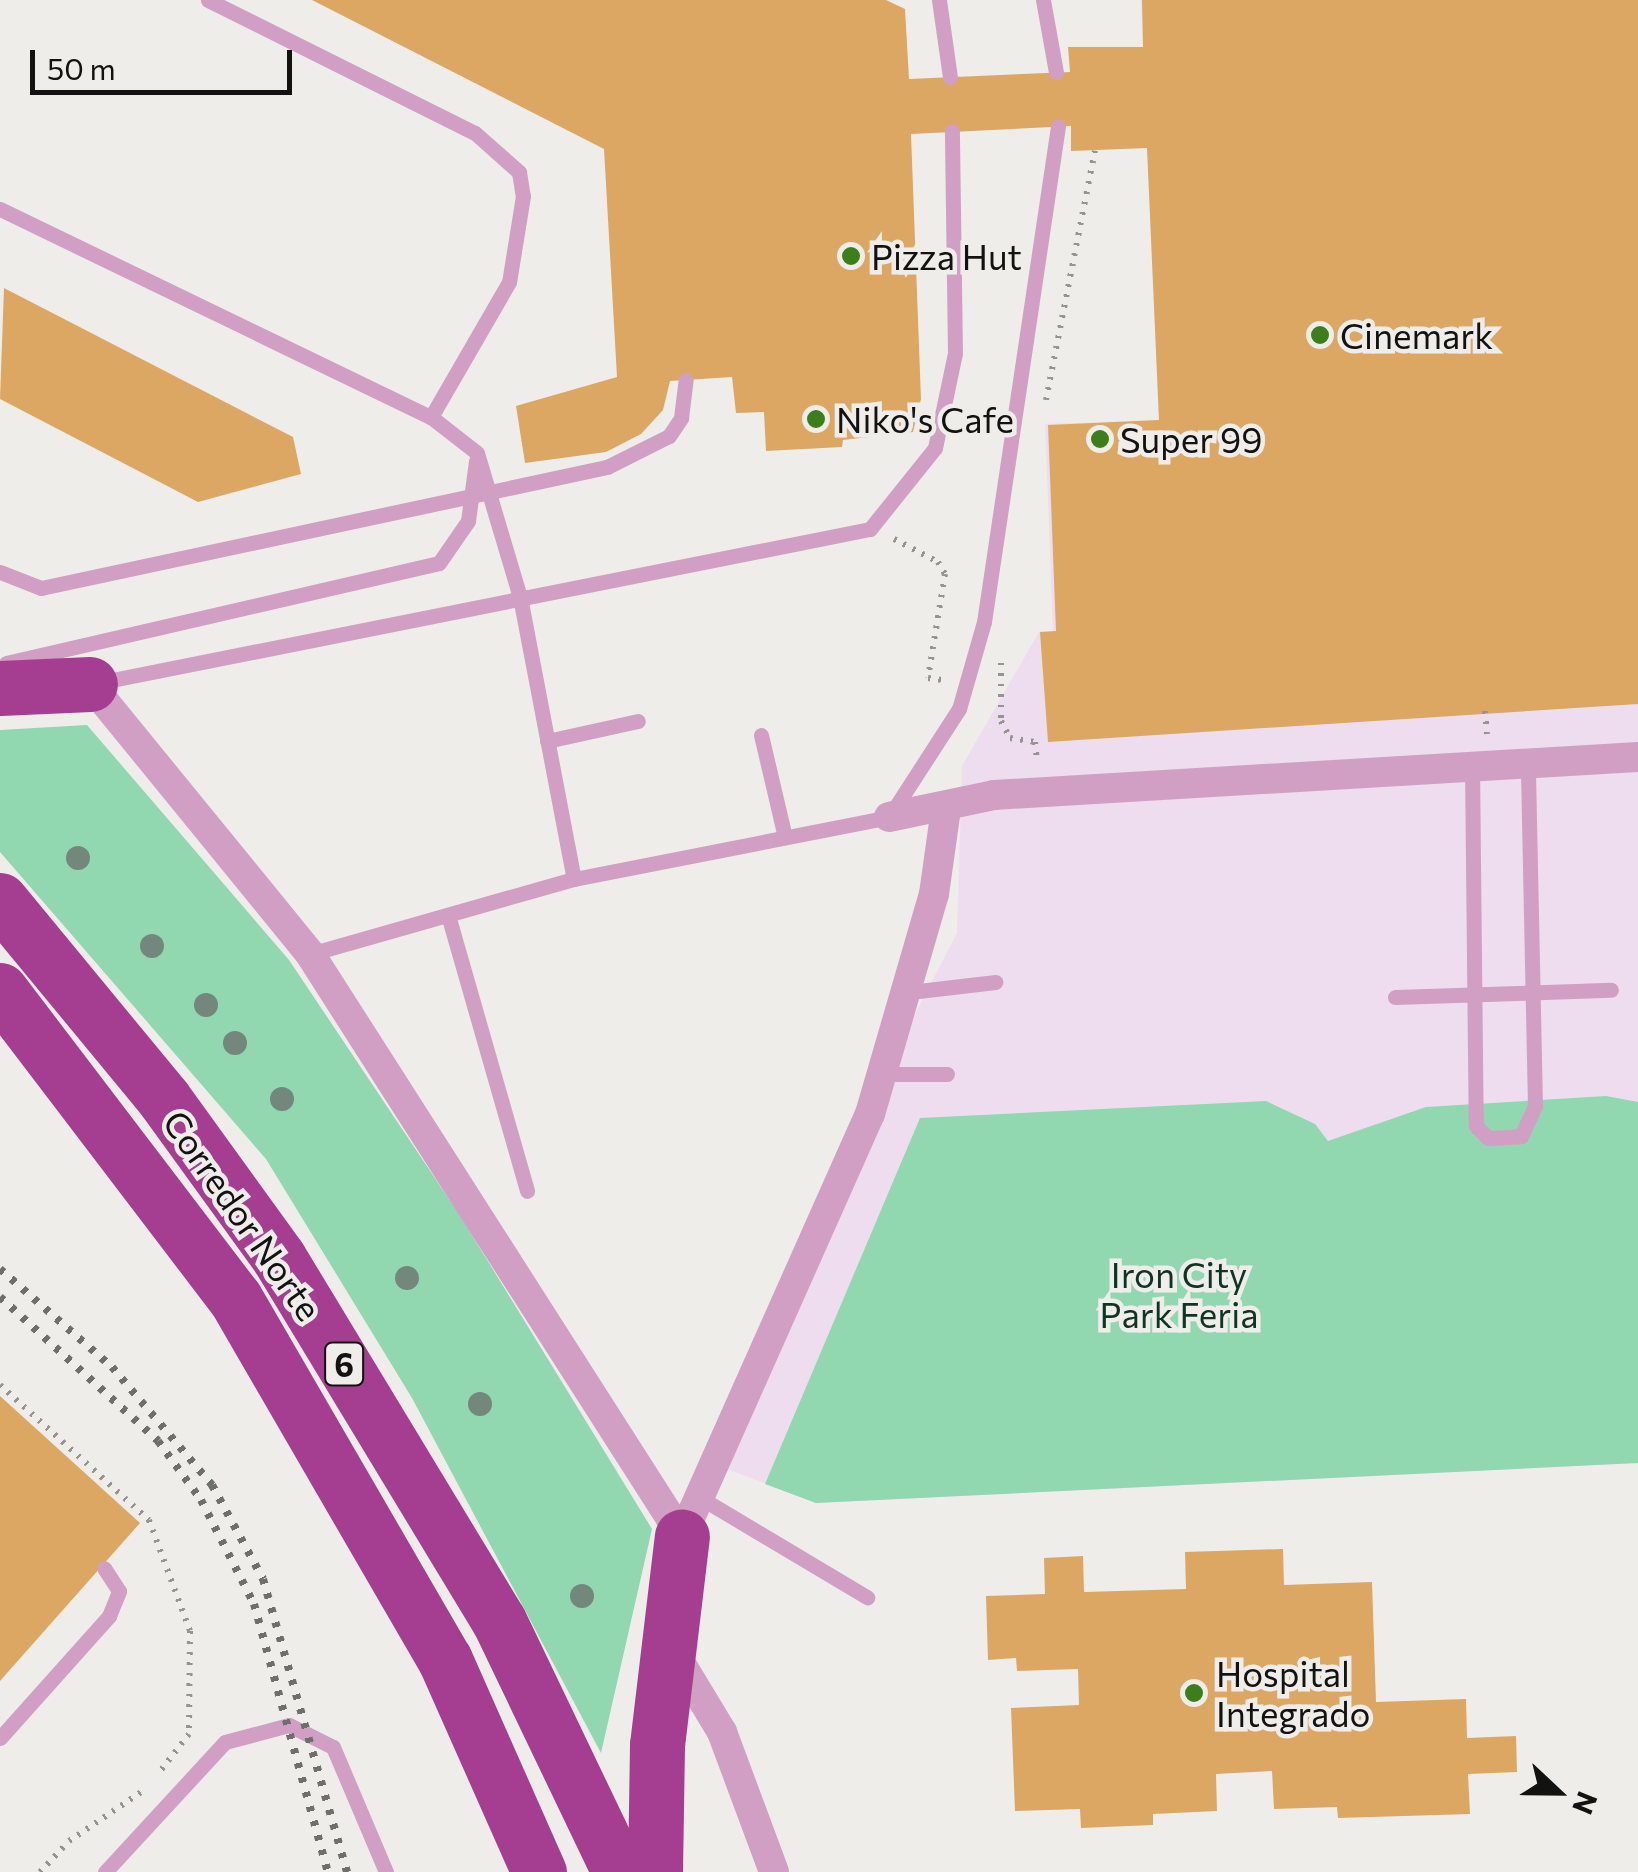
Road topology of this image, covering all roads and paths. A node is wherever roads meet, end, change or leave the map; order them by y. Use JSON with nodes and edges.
{"nodes":[{"id":1,"x":208,"y":0,"type":"edge"},
{"id":2,"x":940,"y":0,"type":"edge"},
{"id":3,"x":1042,"y":0,"type":"edge"},
{"id":4,"x":1056,"y":72,"type":"dead end"},
{"id":5,"x":950,"y":78,"type":"dead end"},
{"id":6,"x":1058,"y":126,"type":"dead end"},
{"id":7,"x":952,"y":131,"type":"dead end"},
{"id":8,"x":1094,"y":151,"type":"dead end"},
{"id":9,"x":0,"y":209,"type":"edge"},
{"id":10,"x":686,"y":380,"type":"dead end"},
{"id":11,"x":431,"y":416,"type":"junction"},
{"id":12,"x":1042,"y":420,"type":"dead end"},
{"id":13,"x":477,"y":452,"type":"junction"},
{"id":14,"x":870,"y":529,"type":"junction"},
{"id":15,"x":0,"y":572,"type":"edge"},
{"id":16,"x":520,"y":597,"type":"junction"},
{"id":17,"x":1003,"y":649,"type":"dead end"},
{"id":18,"x":0,"y":665,"type":"edge"},
{"id":19,"x":90,"y":684,"type":"junction"},
{"id":20,"x":966,"y":684,"type":"junction"},
{"id":21,"x":0,"y":688,"type":"edge"},
{"id":22,"x":998,"y":688,"type":"junction"},
{"id":23,"x":638,"y":721,"type":"dead end"},
{"id":24,"x":761,"y":735,"type":"dead end"},
{"id":25,"x":547,"y":741,"type":"junction"},
{"id":26,"x":1638,"y":758,"type":"edge"},
{"id":27,"x":1528,"y":763,"type":"junction"},
{"id":28,"x":1472,"y":766,"type":"junction"},
{"id":29,"x":1040,"y":792,"type":"junction"},
{"id":30,"x":946,"y":809,"type":"junction"},
{"id":31,"x":889,"y":816,"type":"junction"},
{"id":32,"x":786,"y":837,"type":"junction"},
{"id":33,"x":574,"y":879,"type":"junction"},
{"id":34,"x":0,"y":900,"type":"edge"},
{"id":35,"x":448,"y":915,"type":"junction"},
{"id":36,"x":310,"y":954,"type":"junction"},
{"id":37,"x":995,"y":982,"type":"dead end"},
{"id":38,"x":0,"y":990,"type":"edge"},
{"id":39,"x":1610,"y":990,"type":"dead end"},
{"id":40,"x":910,"y":992,"type":"junction"},
{"id":41,"x":1531,"y":993,"type":"junction"},
{"id":42,"x":1471,"y":995,"type":"junction"},
{"id":43,"x":1395,"y":997,"type":"dead end"},
{"id":44,"x":884,"y":1074,"type":"junction"},
{"id":45,"x":947,"y":1074,"type":"dead end"},
{"id":46,"x":527,"y":1190,"type":"dead end"},
{"id":47,"x":691,"y":1517,"type":"junction"},
{"id":48,"x":104,"y":1568,"type":"dead end"},
{"id":49,"x":866,"y":1597,"type":"dead end"},
{"id":50,"x":666,"y":1640,"type":"junction"},
{"id":51,"x":0,"y":1738,"type":"edge"},
{"id":52,"x":105,"y":1872,"type":"edge"},
{"id":53,"x":386,"y":1872,"type":"edge"},
{"id":54,"x":540,"y":1872,"type":"edge"},
{"id":55,"x":619,"y":1872,"type":"edge"},
{"id":56,"x":655,"y":1872,"type":"edge"},
{"id":57,"x":774,"y":1872,"type":"edge"}],
"edges":[{"from":1,"to":11,"type":"lane"},
{"from":2,"to":5,"type":"lane"},
{"from":3,"to":4,"type":"lane"},
{"from":6,"to":20,"type":"lane"},
{"from":7,"to":14,"type":"lane"},
{"from":8,"to":12,"type":"path"},
{"from":9,"to":11,"type":"lane"},
{"from":10,"to":15,"type":"lane","bridge":true},
{"from":11,"to":13,"type":"lane"},
{"from":13,"to":16,"type":"lane"},
{"from":13,"to":18,"type":"lane"},
{"from":14,"to":16,"type":"lane"},
{"from":14,"to":20,"type":"path"},
{"from":16,"to":19,"type":"lane"},
{"from":16,"to":25,"type":"lane"},
{"from":17,"to":22,"type":"path"},
{"from":19,"to":21,"type":"highway"},
{"from":19,"to":36,"type":"street"},
{"from":20,"to":22,"type":"path"},
{"from":20,"to":31,"type":"lane"},
{"from":22,"to":29,"type":"path"},
{"from":23,"to":25,"type":"lane"},
{"from":24,"to":32,"type":"lane"},
{"from":25,"to":33,"type":"lane"},
{"from":26,"to":27,"type":"street"},
{"from":27,"to":28,"type":"street"},
{"from":27,"to":41,"type":"lane"},
{"from":28,"to":29,"type":"street"},
{"from":28,"to":42,"type":"lane"},
{"from":29,"to":30,"type":"street"},
{"from":30,"to":31,"type":"street"},
{"from":30,"to":40,"type":"street"},
{"from":31,"to":32,"type":"lane"},
{"from":32,"to":33,"type":"lane"},
{"from":33,"to":35,"type":"lane"},
{"from":34,"to":55,"type":"highway","name":"Corredor Norte","number":"6"},
{"from":35,"to":36,"type":"lane"},
{"from":35,"to":46,"type":"lane"},
{"from":36,"to":47,"type":"street"},
{"from":37,"to":40,"type":"lane"},
{"from":38,"to":54,"type":"highway","name":"Corredor Norte","number":"6"},
{"from":39,"to":41,"type":"lane"},
{"from":40,"to":44,"type":"street"},
{"from":41,"to":42,"type":"lane"},
{"from":41,"to":42,"type":"lane"},
{"from":42,"to":43,"type":"lane"},
{"from":44,"to":45,"type":"lane"},
{"from":44,"to":47,"type":"street"},
{"from":47,"to":49,"type":"lane"},
{"from":47,"to":50,"type":"highway"},
{"from":48,"to":51,"type":"lane"},
{"from":50,"to":56,"type":"highway"},
{"from":50,"to":57,"type":"street"},
{"from":52,"to":53,"type":"lane"}]}
